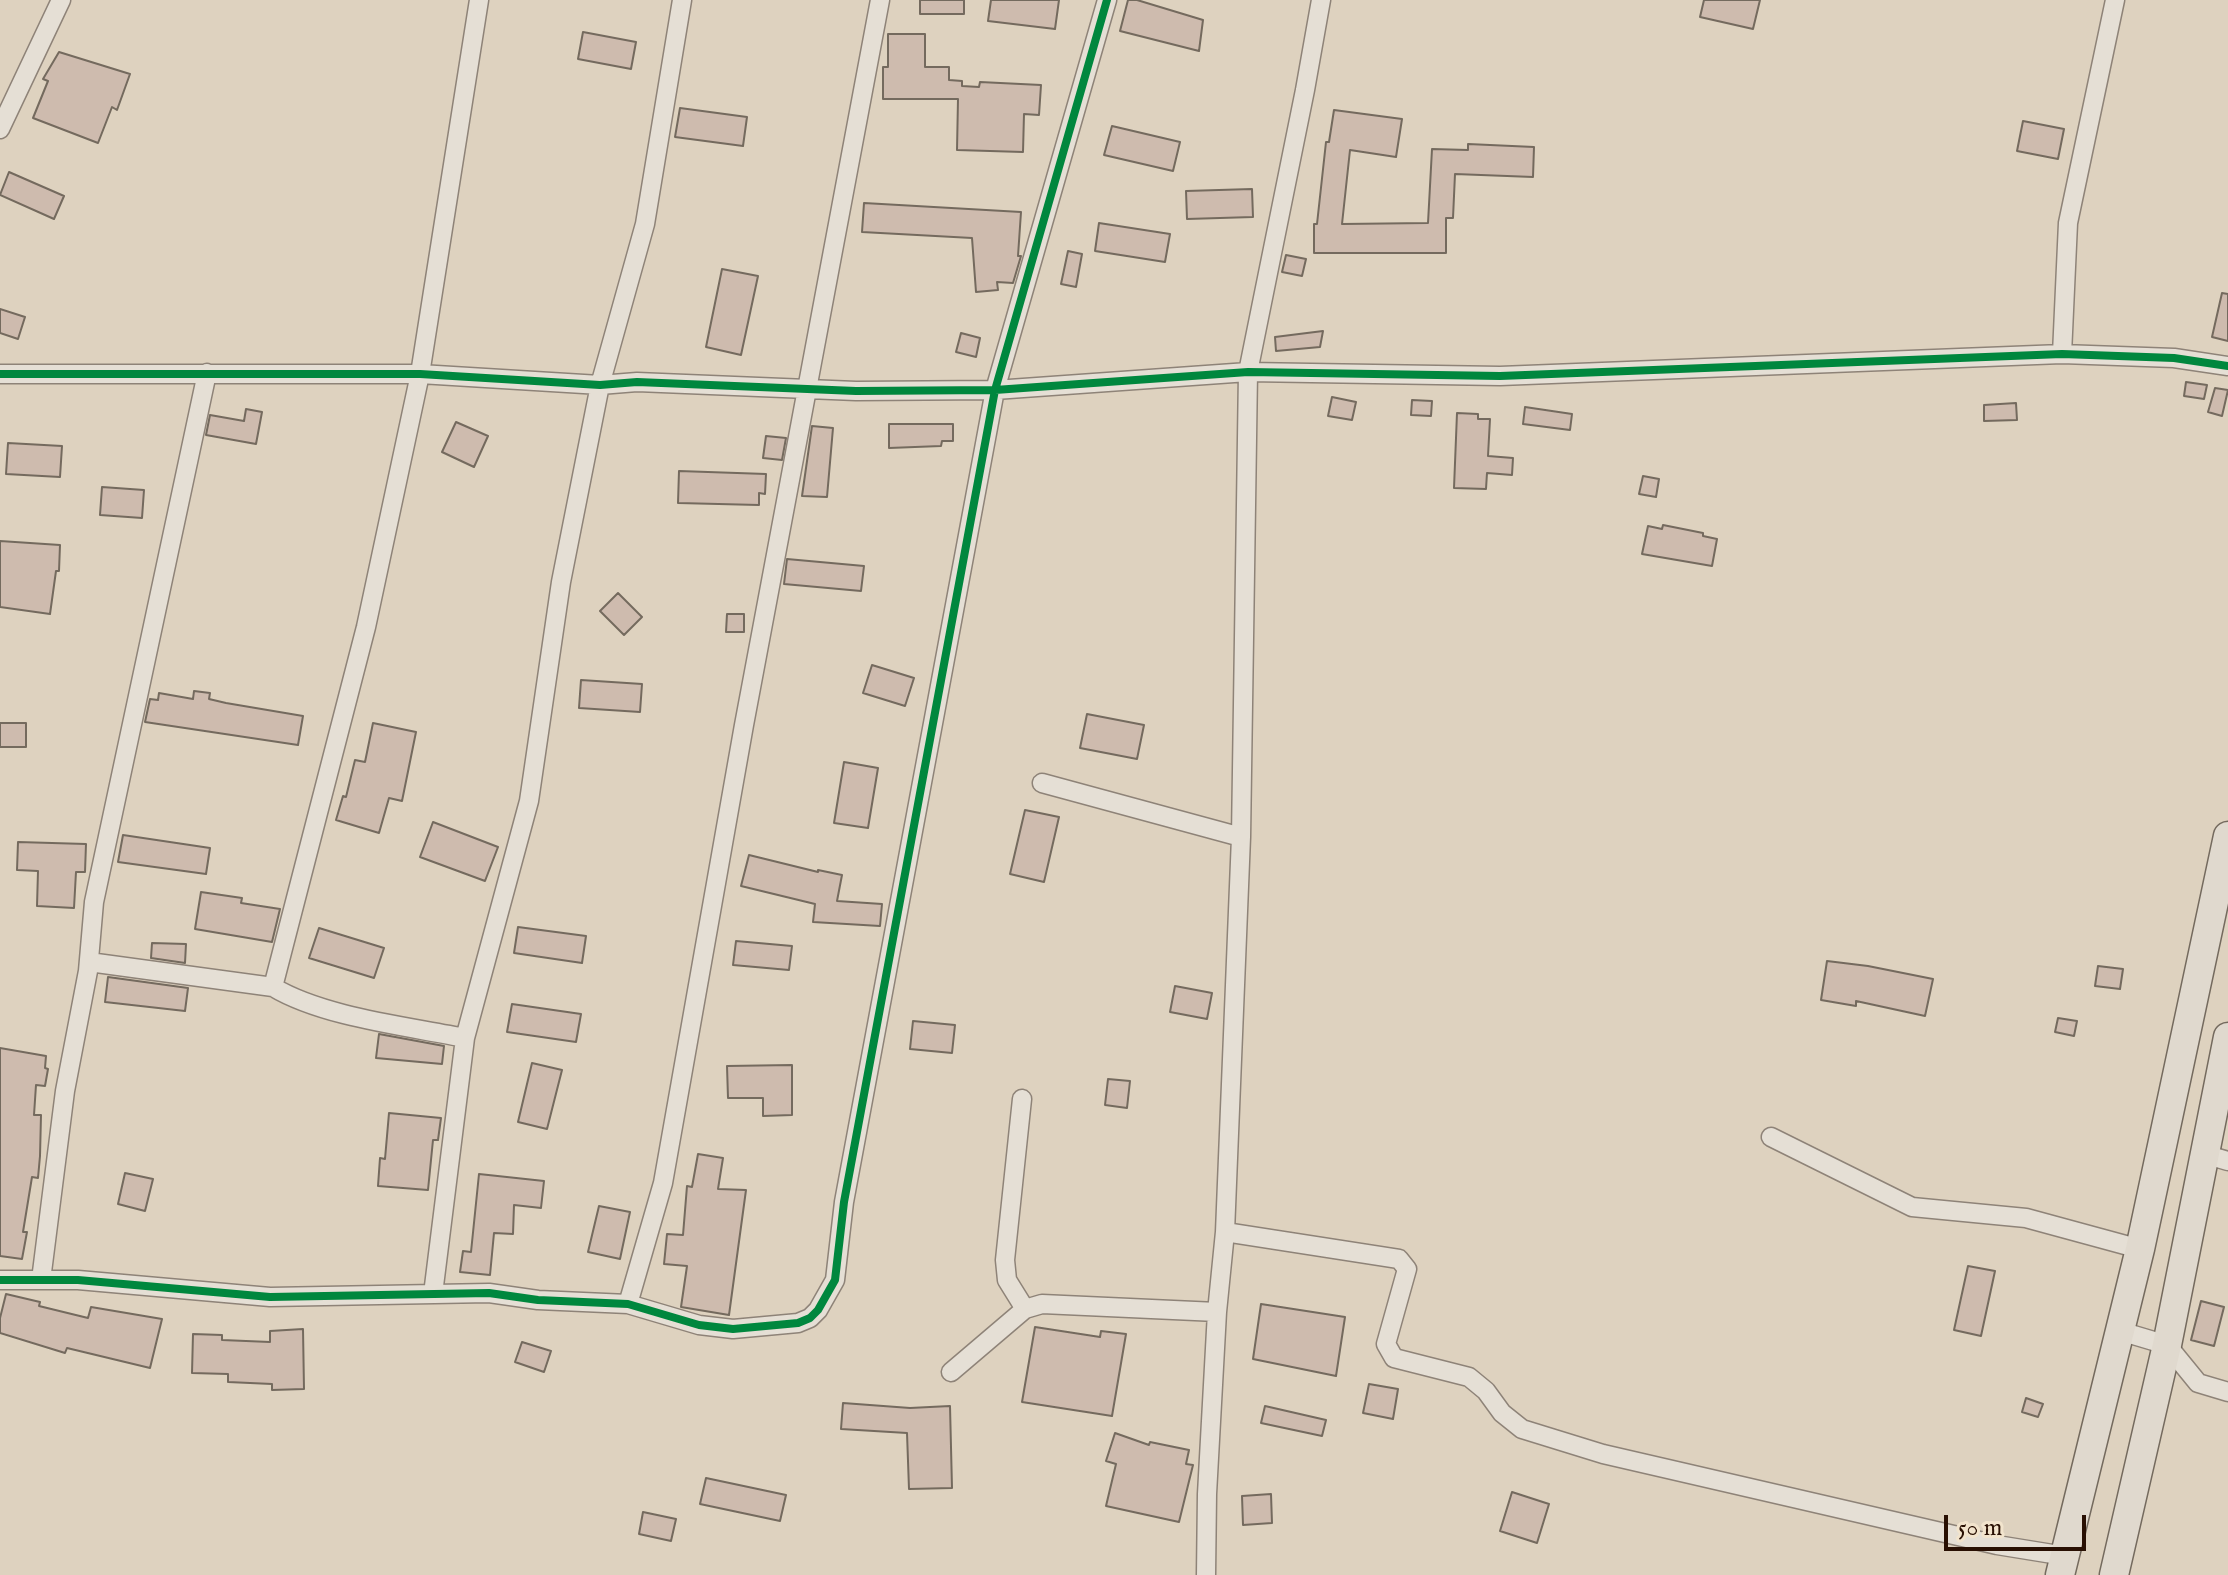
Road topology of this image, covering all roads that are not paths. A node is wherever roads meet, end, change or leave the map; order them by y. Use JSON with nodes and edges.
{"nodes":[{"id":1,"x":61,"y":0,"type":"edge"},
{"id":2,"x":479,"y":0,"type":"edge"},
{"id":3,"x":682,"y":0,"type":"edge"},
{"id":4,"x":880,"y":0,"type":"edge"},
{"id":5,"x":1107,"y":0,"type":"edge"},
{"id":6,"x":1321,"y":0,"type":"edge"},
{"id":7,"x":2115,"y":0,"type":"edge"},
{"id":8,"x":0,"y":129,"type":"edge"},
{"id":9,"x":2062,"y":354,"type":"junction"},
{"id":10,"x":2228,"y":366,"type":"edge"},
{"id":11,"x":1248,"y":372,"type":"junction"},
{"id":12,"x":207,"y":373,"type":"junction"},
{"id":13,"x":420,"y":374,"type":"junction"},
{"id":14,"x":0,"y":375,"type":"edge"},
{"id":15,"x":600,"y":385,"type":"junction"},
{"id":16,"x":806,"y":389,"type":"junction"},
{"id":17,"x":995,"y":390,"type":"junction"},
{"id":18,"x":1042,"y":783,"type":"dead end"},
{"id":19,"x":2228,"y":836,"type":"edge"},
{"id":20,"x":1241,"y":837,"type":"junction"},
{"id":21,"x":89,"y":962,"type":"junction"},
{"id":22,"x":273,"y":987,"type":"junction"},
{"id":23,"x":2228,"y":1037,"type":"edge"},
{"id":24,"x":465,"y":1038,"type":"junction"},
{"id":25,"x":1022,"y":1099,"type":"dead end"},
{"id":26,"x":1771,"y":1137,"type":"dead end"},
{"id":27,"x":2216,"y":1158,"type":"edge"},
{"id":28,"x":1225,"y":1232,"type":"junction"},
{"id":29,"x":2140,"y":1249,"type":"junction"},
{"id":30,"x":0,"y":1280,"type":"edge"},
{"id":31,"x":41,"y":1280,"type":"junction"},
{"id":32,"x":433,"y":1294,"type":"junction"},
{"id":33,"x":628,"y":1304,"type":"junction"},
{"id":34,"x":1025,"y":1309,"type":"junction"},
{"id":35,"x":1217,"y":1312,"type":"junction"},
{"id":36,"x":2120,"y":1331,"type":"junction"},
{"id":37,"x":2167,"y":1345,"type":"junction"},
{"id":38,"x":951,"y":1372,"type":"dead end"},
{"id":39,"x":2228,"y":1392,"type":"edge"},
{"id":40,"x":2062,"y":1566,"type":"edge"},
{"id":41,"x":1206,"y":1575,"type":"edge"},
{"id":42,"x":2114,"y":1575,"type":"edge"}],
"edges":[{"from":1,"to":8,"type":"street"},
{"from":2,"to":13,"type":"street"},
{"from":3,"to":15,"type":"street"},
{"from":4,"to":16,"type":"street"},
{"from":5,"to":17,"type":"street"},
{"from":6,"to":11,"type":"street"},
{"from":7,"to":9,"type":"street"},
{"from":9,"to":10,"type":"street"},
{"from":9,"to":11,"type":"street"},
{"from":11,"to":17,"type":"street"},
{"from":11,"to":20,"type":"street"},
{"from":12,"to":13,"type":"street"},
{"from":12,"to":14,"type":"street"},
{"from":12,"to":21,"type":"street"},
{"from":13,"to":15,"type":"street"},
{"from":13,"to":22,"type":"street"},
{"from":15,"to":16,"type":"street"},
{"from":15,"to":24,"type":"street"},
{"from":16,"to":17,"type":"street"},
{"from":16,"to":33,"type":"street"},
{"from":17,"to":33,"type":"street"},
{"from":18,"to":20,"type":"street"},
{"from":19,"to":29,"type":"highway"},
{"from":20,"to":28,"type":"street"},
{"from":21,"to":22,"type":"street"},
{"from":21,"to":31,"type":"street"},
{"from":22,"to":24,"type":"street"},
{"from":23,"to":27,"type":"highway"},
{"from":24,"to":32,"type":"street"},
{"from":25,"to":34,"type":"street"},
{"from":26,"to":29,"type":"street"},
{"from":27,"to":37,"type":"highway"},
{"from":28,"to":35,"type":"street"},
{"from":28,"to":40,"type":"street"},
{"from":29,"to":36,"type":"highway"},
{"from":30,"to":31,"type":"street"},
{"from":31,"to":32,"type":"street"},
{"from":32,"to":33,"type":"street"},
{"from":34,"to":35,"type":"street"},
{"from":34,"to":38,"type":"street"},
{"from":35,"to":41,"type":"street"},
{"from":36,"to":37,"type":"street"},
{"from":36,"to":40,"type":"highway"},
{"from":37,"to":39,"type":"street"},
{"from":37,"to":42,"type":"highway"}]}
